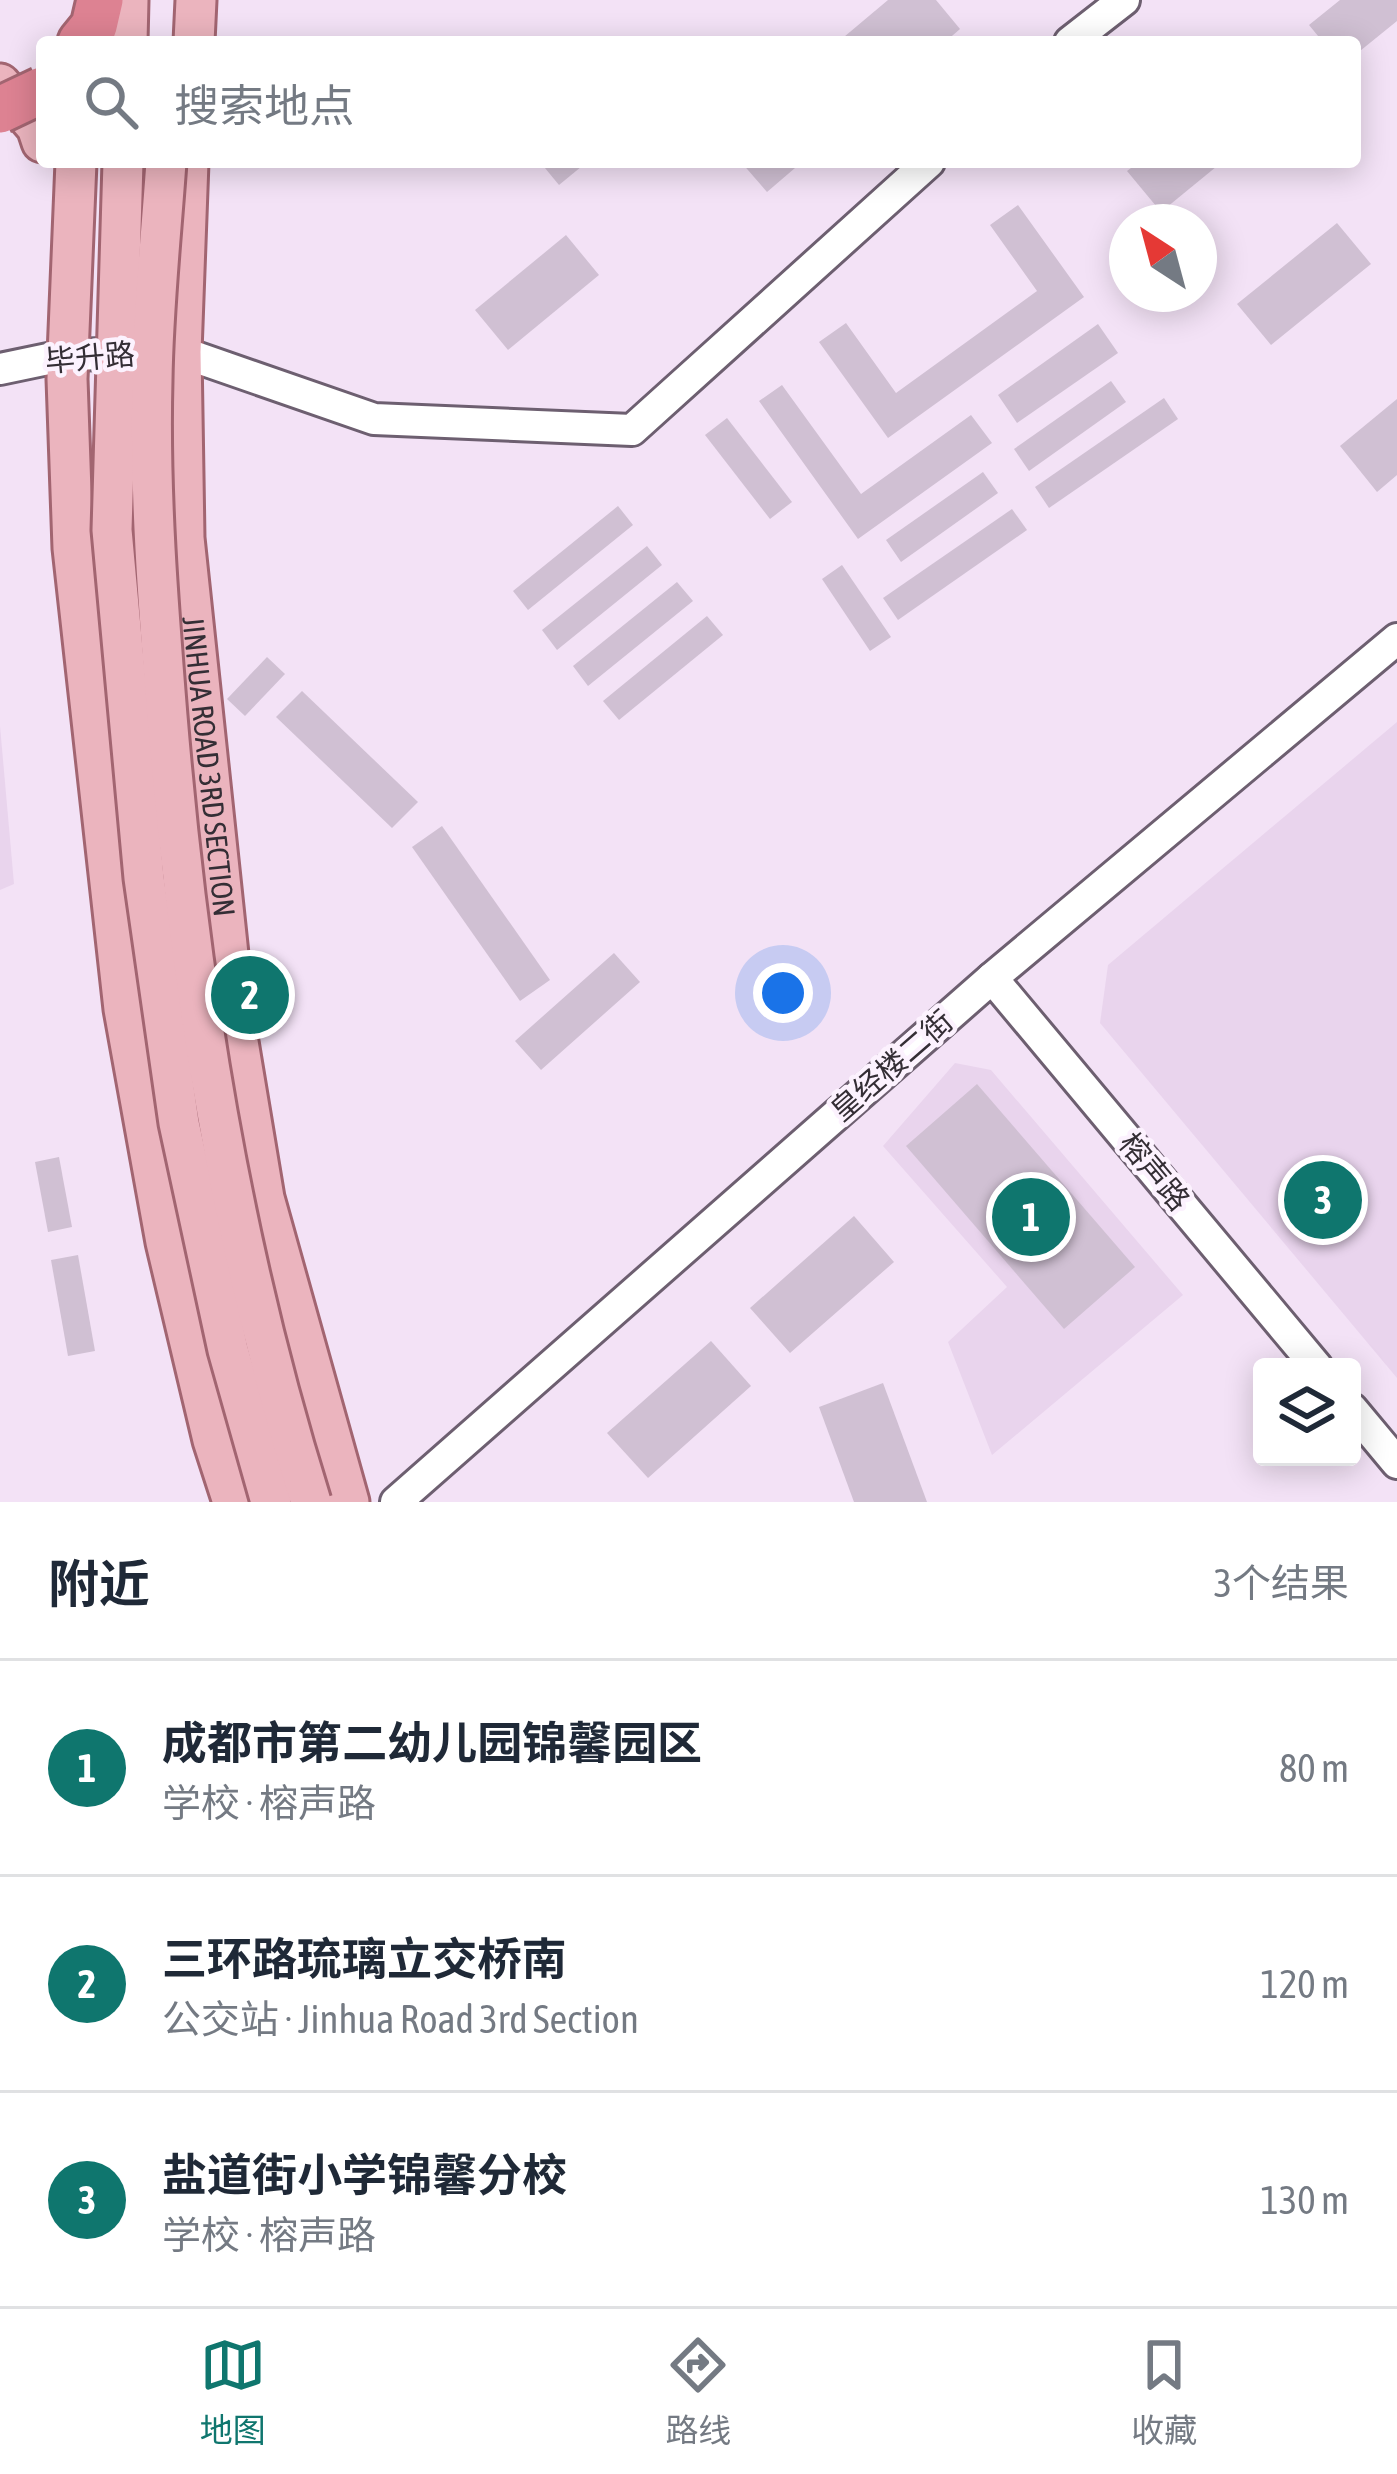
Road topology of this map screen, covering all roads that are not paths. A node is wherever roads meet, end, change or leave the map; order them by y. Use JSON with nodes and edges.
{"nodes":[{"id":1,"x":77,"y":0,"type":"edge"},
{"id":2,"x":100,"y":0,"type":"edge"},
{"id":3,"x":128,"y":0,"type":"edge"},
{"id":4,"x":176,"y":0,"type":"edge"},
{"id":5,"x":196,"y":0,"type":"edge"},
{"id":6,"x":1124,"y":0,"type":"edge"},
{"id":7,"x":79,"y":36,"type":"edge"},
{"id":8,"x":85,"y":36,"type":"edge"},
{"id":9,"x":127,"y":36,"type":"edge"},
{"id":10,"x":173,"y":36,"type":"edge"},
{"id":11,"x":194,"y":36,"type":"edge"},
{"id":12,"x":1078,"y":36,"type":"edge"},
{"id":13,"x":0,"y":84,"type":"edge"},
{"id":14,"x":36,"y":93,"type":"edge"},
{"id":15,"x":0,"y":110,"type":"edge"},
{"id":16,"x":36,"y":126,"type":"edge"},
{"id":17,"x":51,"y":168,"type":"edge"},
{"id":18,"x":76,"y":168,"type":"edge"},
{"id":19,"x":123,"y":168,"type":"edge"},
{"id":20,"x":166,"y":168,"type":"edge"},
{"id":21,"x":188,"y":168,"type":"edge"},
{"id":22,"x":922,"y":168,"type":"edge"},
{"id":23,"x":74,"y":227,"type":"junction"},
{"id":24,"x":181,"y":352,"type":"junction"},
{"id":25,"x":68,"y":355,"type":"junction"},
{"id":26,"x":0,"y":369,"type":"edge"},
{"id":27,"x":1397,"y":639,"type":"edge"},
{"id":28,"x":992,"y":978,"type":"junction"},
{"id":29,"x":1309,"y":1358,"type":"edge"},
{"id":30,"x":1361,"y":1420,"type":"edge"},
{"id":31,"x":1397,"y":1462,"type":"edge"},
{"id":32,"x":233,"y":1502,"type":"edge"},
{"id":33,"x":271,"y":1502,"type":"edge"},
{"id":34,"x":311,"y":1502,"type":"edge"},
{"id":35,"x":349,"y":1502,"type":"edge"},
{"id":36,"x":396,"y":1502,"type":"edge"}],
"edges":[{"from":1,"to":7,"type":"main road"},
{"from":2,"to":8,"type":"highway"},
{"from":3,"to":9,"type":"main road"},
{"from":4,"to":10,"type":"main road"},
{"from":5,"to":11,"type":"main road"},
{"from":6,"to":12,"type":"street"},
{"from":13,"to":16,"type":"main road"},
{"from":14,"to":15,"type":"highway","bridge":true},
{"from":17,"to":23,"type":"main road"},
{"from":18,"to":23,"type":"main road"},
{"from":19,"to":33,"type":"main road","bridge":true},
{"from":20,"to":34,"type":"main road","bridge":true},
{"from":21,"to":24,"type":"main road","name":"JINHUA ROAD 3RD SECTION"},
{"from":22,"to":24,"type":"street"},
{"from":23,"to":25,"type":"main road"},
{"from":24,"to":25,"type":"street","name":"毕升路"},
{"from":24,"to":35,"type":"main road","name":"JINHUA ROAD 3RD SECTION"},
{"from":25,"to":26,"type":"street","name":"毕升路"},
{"from":25,"to":32,"type":"main road"},
{"from":27,"to":28,"type":"street","name":"皇经楼二街"},
{"from":28,"to":29,"type":"street","name":"榕声路"},
{"from":28,"to":36,"type":"street","name":"皇经楼二街"},
{"from":30,"to":31,"type":"street"}]}
